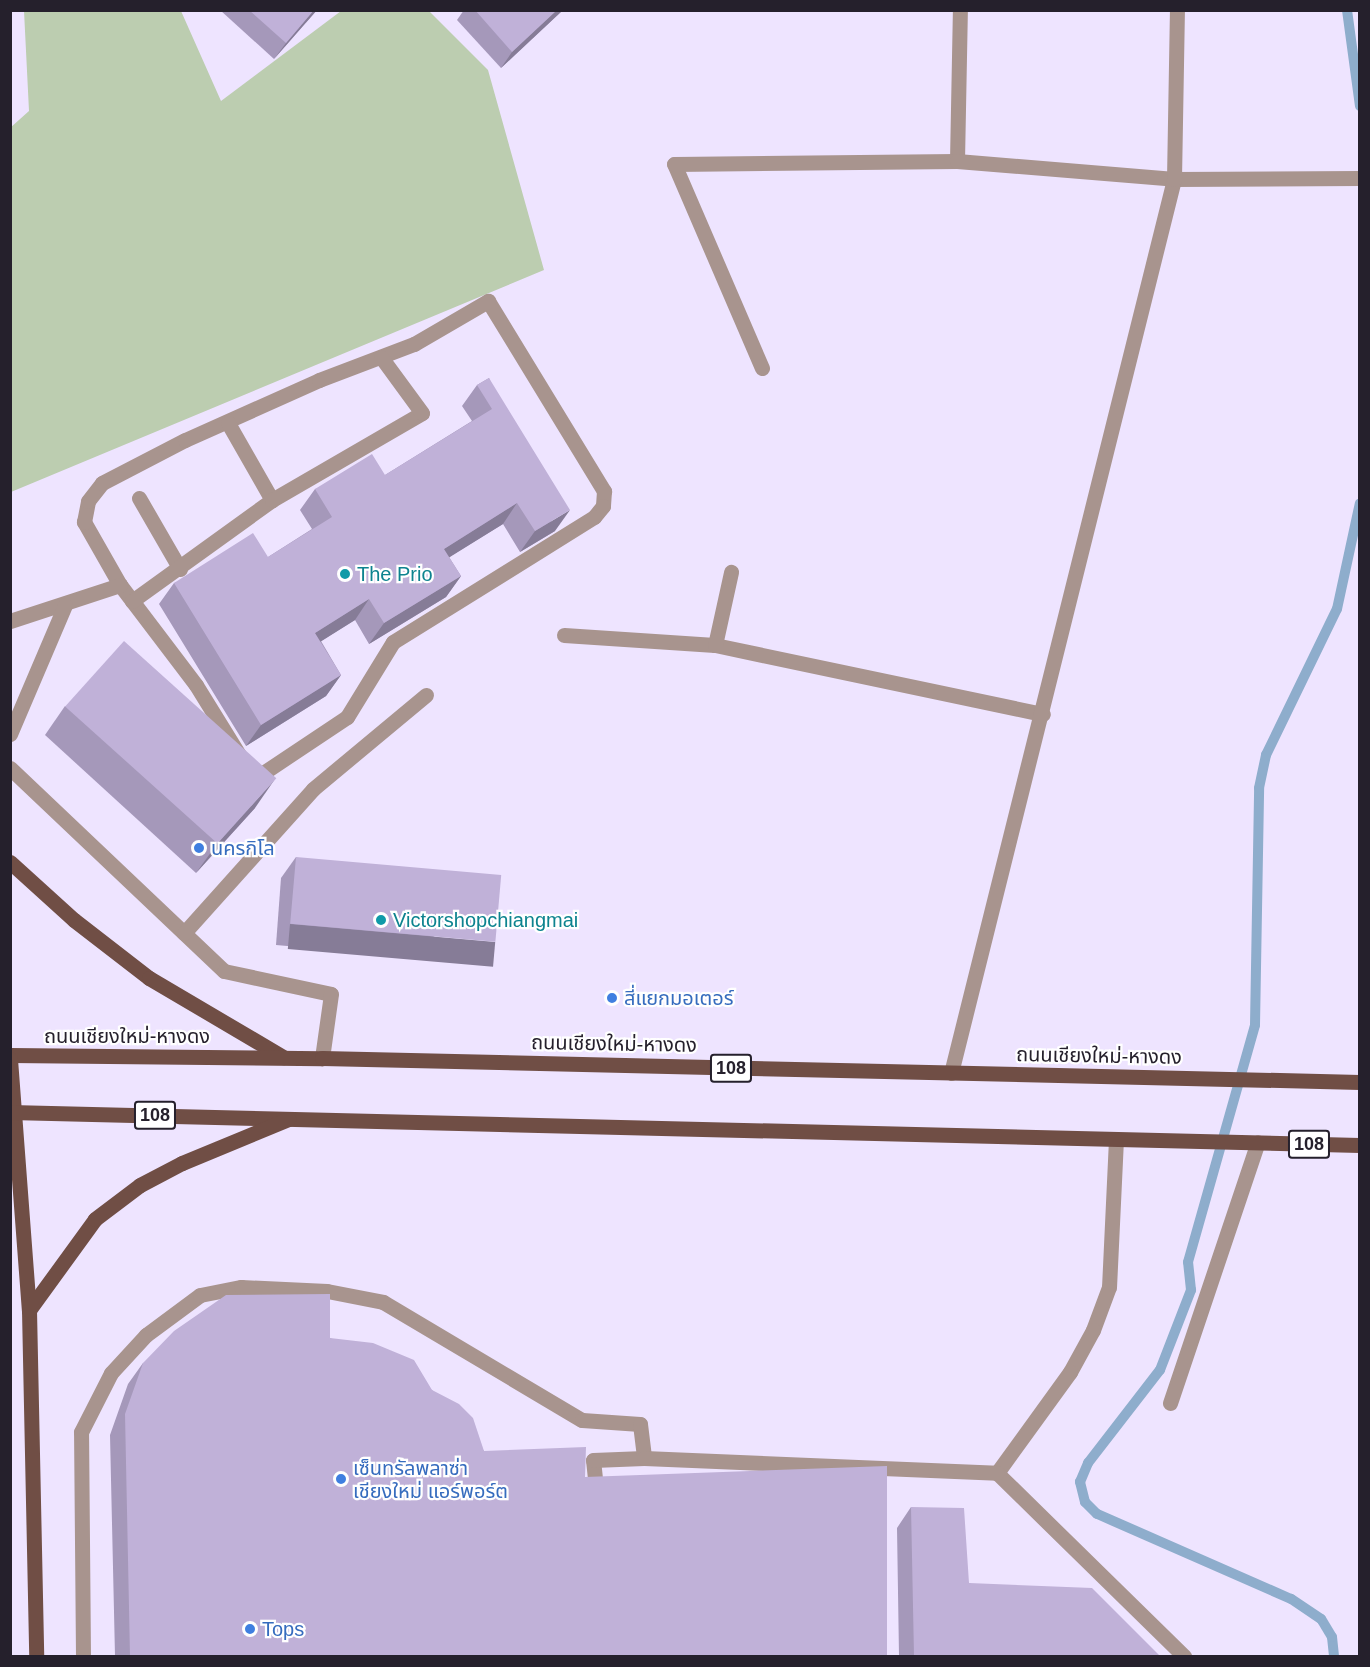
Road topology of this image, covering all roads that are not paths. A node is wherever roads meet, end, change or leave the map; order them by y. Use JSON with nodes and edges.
{"nodes":[{"id":1,"x":960,"y":10,"type":"edge"},
{"id":2,"x":1177,"y":10,"type":"edge"},
{"id":3,"x":957,"y":161,"type":"junction"},
{"id":4,"x":1355,"y":178,"type":"edge"},
{"id":5,"x":1174,"y":179,"type":"junction"},
{"id":6,"x":381,"y":357,"type":"junction"},
{"id":7,"x":762,"y":368,"type":"dead end"},
{"id":8,"x":228,"y":423,"type":"junction"},
{"id":9,"x":139,"y":498,"type":"dead end"},
{"id":10,"x":272,"y":500,"type":"junction"},
{"id":11,"x":180,"y":569,"type":"junction"},
{"id":12,"x":730,"y":572,"type":"dead end"},
{"id":13,"x":120,"y":585,"type":"junction"},
{"id":14,"x":132,"y":601,"type":"junction"},
{"id":15,"x":65,"y":604,"type":"junction"},
{"id":16,"x":10,"y":621,"type":"edge"},
{"id":17,"x":564,"y":634,"type":"dead end"},
{"id":18,"x":715,"y":645,"type":"junction"},
{"id":19,"x":426,"y":695,"type":"dead end"},
{"id":20,"x":1043,"y":714,"type":"junction"},
{"id":21,"x":10,"y":734,"type":"edge"},
{"id":22,"x":10,"y":768,"type":"edge"},
{"id":23,"x":10,"y":862,"type":"edge"},
{"id":24,"x":184,"y":933,"type":"junction"},
{"id":25,"x":10,"y":1057,"type":"edge"},
{"id":26,"x":283,"y":1057,"type":"junction"},
{"id":27,"x":322,"y":1058,"type":"junction"},
{"id":28,"x":951,"y":1073,"type":"junction"},
{"id":29,"x":1359,"y":1082,"type":"edge"},
{"id":30,"x":13,"y":1112,"type":"edge"},
{"id":31,"x":293,"y":1117,"type":"junction"},
{"id":32,"x":1116,"y":1139,"type":"junction"},
{"id":33,"x":1258,"y":1142,"type":"junction"},
{"id":34,"x":1359,"y":1145,"type":"edge"},
{"id":35,"x":30,"y":1310,"type":"junction"},
{"id":36,"x":1170,"y":1403,"type":"dead end"},
{"id":37,"x":644,"y":1458,"type":"junction"},
{"id":38,"x":997,"y":1473,"type":"junction"},
{"id":39,"x":596,"y":1488,"type":"edge"},
{"id":40,"x":36,"y":1656,"type":"edge"},
{"id":41,"x":83,"y":1656,"type":"edge"},
{"id":42,"x":1184,"y":1656,"type":"edge"}],
"edges":[{"from":1,"to":3,"type":"street"},
{"from":2,"to":5,"type":"street"},
{"from":3,"to":5,"type":"street"},
{"from":3,"to":7,"type":"street"},
{"from":4,"to":5,"type":"street"},
{"from":5,"to":20,"type":"street"},
{"from":6,"to":8,"type":"street"},
{"from":6,"to":10,"type":"street"},
{"from":6,"to":14,"type":"street"},
{"from":8,"to":10,"type":"street"},
{"from":8,"to":13,"type":"street"},
{"from":9,"to":11,"type":"street"},
{"from":10,"to":11,"type":"street"},
{"from":11,"to":14,"type":"street"},
{"from":12,"to":18,"type":"street"},
{"from":13,"to":14,"type":"street"},
{"from":13,"to":15,"type":"street"},
{"from":15,"to":16,"type":"street"},
{"from":15,"to":21,"type":"street"},
{"from":17,"to":18,"type":"street"},
{"from":18,"to":20,"type":"street"},
{"from":19,"to":24,"type":"street"},
{"from":20,"to":28,"type":"street"},
{"from":22,"to":24,"type":"street"},
{"from":23,"to":26,"type":"main road"},
{"from":24,"to":27,"type":"street"},
{"from":25,"to":26,"type":"main road","name":"ถนนเชียงใหม่-หางดง","number":"108"},
{"from":25,"to":30,"type":"main road"},
{"from":26,"to":27,"type":"main road","name":"ถนนเชียงใหม่-หางดง","number":"108"},
{"from":27,"to":28,"type":"main road","name":"ถนนเชียงใหม่-หางดง","number":"108"},
{"from":28,"to":29,"type":"main road","name":"ถนนเชียงใหม่-หางดง","number":"108"},
{"from":30,"to":31,"type":"main road","number":"108"},
{"from":30,"to":35,"type":"main road"},
{"from":31,"to":32,"type":"main road","number":"108"},
{"from":31,"to":35,"type":"main road"},
{"from":32,"to":33,"type":"main road","number":"108"},
{"from":32,"to":38,"type":"street"},
{"from":33,"to":34,"type":"main road","number":"108"},
{"from":33,"to":36,"type":"street"},
{"from":35,"to":40,"type":"main road"},
{"from":37,"to":38,"type":"street"},
{"from":37,"to":39,"type":"street"},
{"from":37,"to":41,"type":"street"},
{"from":38,"to":42,"type":"street"}]}
